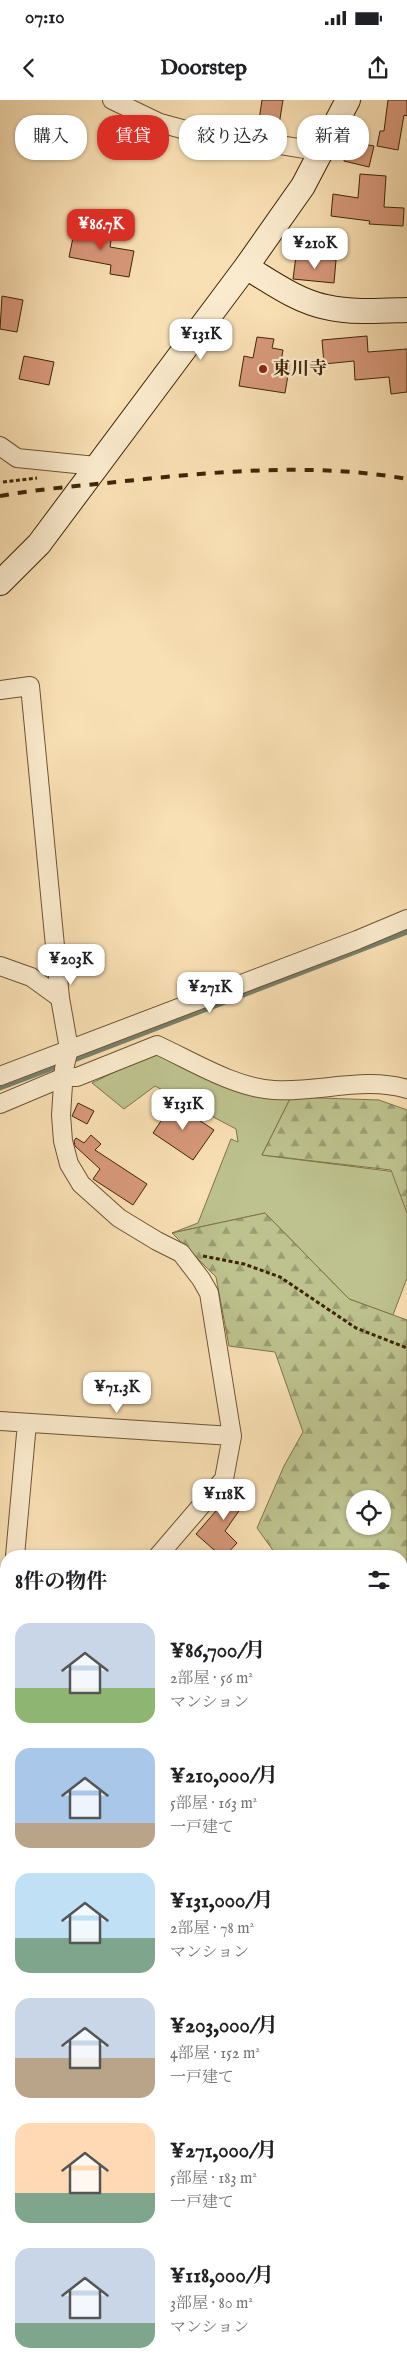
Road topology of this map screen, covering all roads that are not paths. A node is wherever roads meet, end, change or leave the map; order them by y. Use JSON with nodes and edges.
{"nodes":[{"id":1,"x":112,"y":100,"type":"edge"},
{"id":2,"x":348,"y":100,"type":"edge"},
{"id":3,"x":341,"y":115,"type":"edge"},
{"id":4,"x":297,"y":148,"type":"edge"},
{"id":5,"x":318,"y":160,"type":"edge"},
{"id":6,"x":246,"y":267,"type":"junction"},
{"id":7,"x":407,"y":310,"type":"edge"},
{"id":8,"x":0,"y":446,"type":"edge"},
{"id":9,"x":96,"y":466,"type":"junction"},
{"id":10,"x":0,"y":584,"type":"edge"},
{"id":11,"x":0,"y":690,"type":"edge"},
{"id":12,"x":407,"y":919,"type":"edge"},
{"id":13,"x":0,"y":966,"type":"edge"},
{"id":14,"x":60,"y":998,"type":"junction"},
{"id":15,"x":66,"y":1063,"type":"junction"},
{"id":16,"x":0,"y":1076,"type":"edge"},
{"id":17,"x":407,"y":1089,"type":"edge"},
{"id":18,"x":0,"y":1104,"type":"edge"},
{"id":19,"x":0,"y":1421,"type":"edge"},
{"id":20,"x":26,"y":1423,"type":"junction"},
{"id":21,"x":232,"y":1436,"type":"junction"},
{"id":22,"x":15,"y":1550,"type":"edge"},
{"id":23,"x":163,"y":1550,"type":"edge"}],
"edges":[{"from":1,"to":4,"type":"street"},
{"from":2,"to":3,"type":"street"},
{"from":5,"to":6,"type":"street"},
{"from":6,"to":7,"type":"street"},
{"from":6,"to":9,"type":"street"},
{"from":8,"to":9,"type":"street"},
{"from":9,"to":10,"type":"street"},
{"from":11,"to":14,"type":"street"},
{"from":12,"to":15,"type":"street"},
{"from":13,"to":14,"type":"street"},
{"from":14,"to":15,"type":"street"},
{"from":15,"to":16,"type":"street"},
{"from":15,"to":17,"type":"street"},
{"from":15,"to":18,"type":"street"},
{"from":15,"to":21,"type":"street"},
{"from":19,"to":20,"type":"street"},
{"from":20,"to":21,"type":"street"},
{"from":20,"to":22,"type":"street"},
{"from":21,"to":23,"type":"street"}]}
